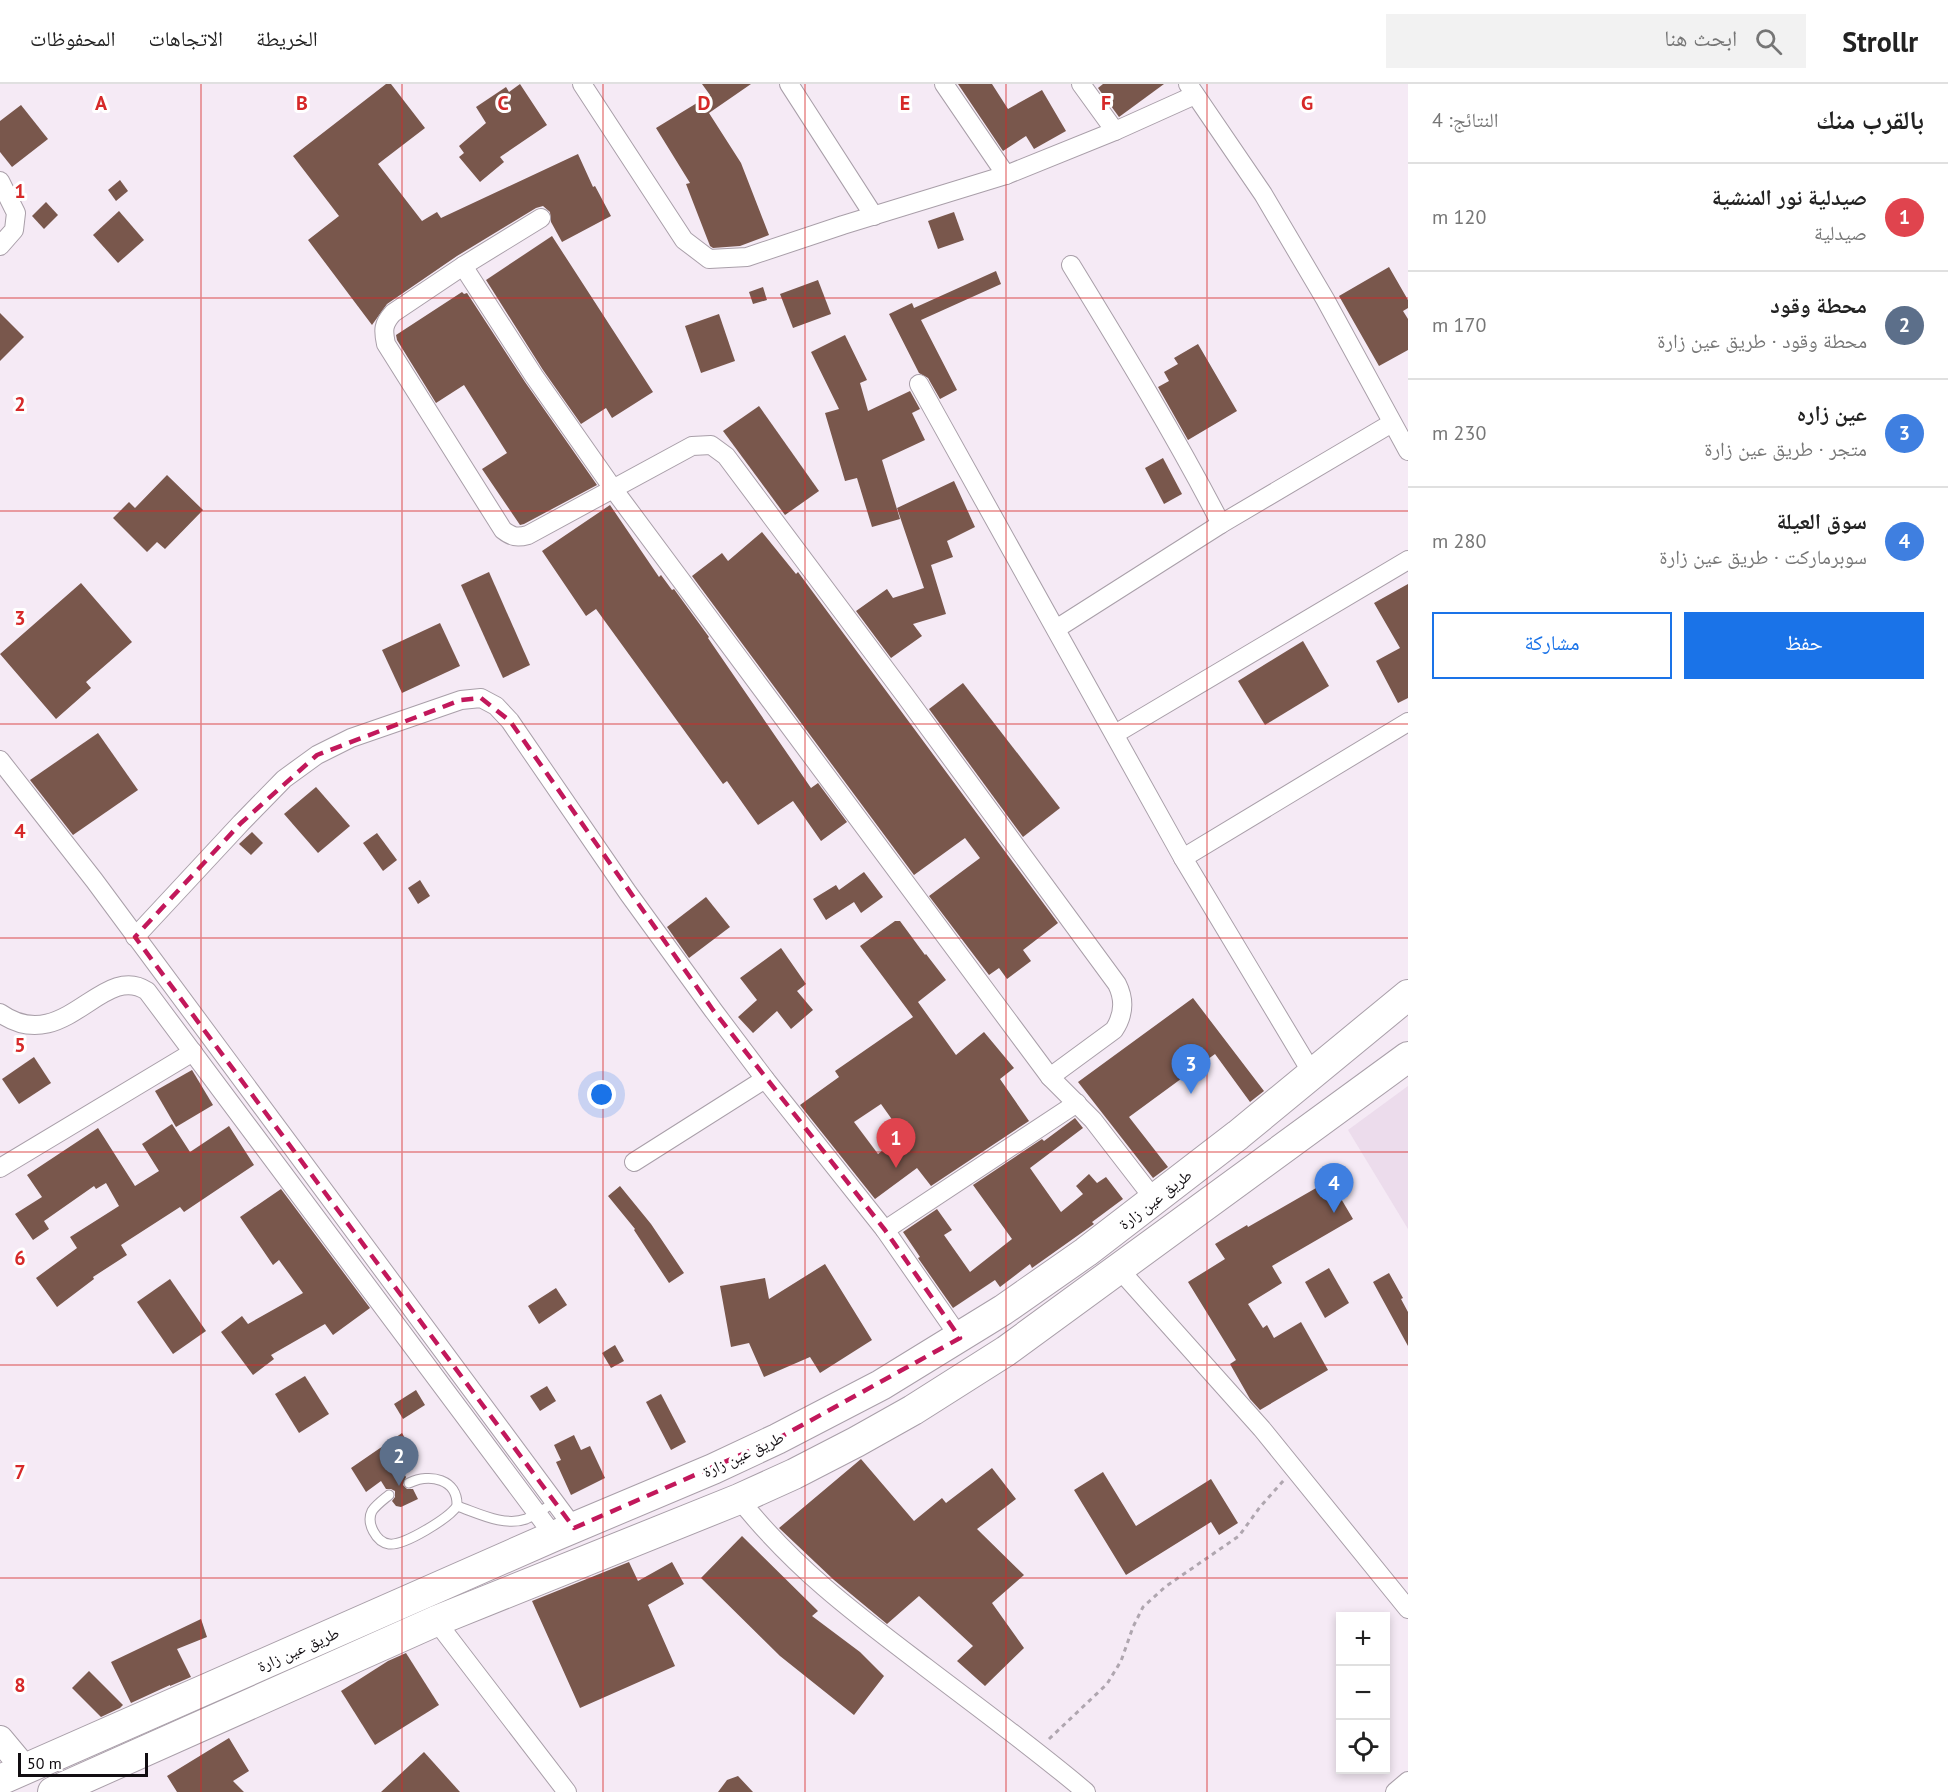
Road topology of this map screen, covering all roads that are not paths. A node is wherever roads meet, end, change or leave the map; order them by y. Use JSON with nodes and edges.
{"nodes":[{"id":1,"x":582,"y":84,"type":"edge"},
{"id":2,"x":789,"y":84,"type":"edge"},
{"id":3,"x":944,"y":84,"type":"edge"},
{"id":4,"x":1081,"y":84,"type":"edge"},
{"id":5,"x":1192,"y":90,"type":"edge"},
{"id":6,"x":1115,"y":131,"type":"junction"},
{"id":7,"x":1006,"y":175,"type":"junction"},
{"id":8,"x":0,"y":181,"type":"edge"},
{"id":9,"x":874,"y":216,"type":"junction"},
{"id":10,"x":541,"y":218,"type":"dead end"},
{"id":11,"x":0,"y":246,"type":"edge"},
{"id":12,"x":1071,"y":265,"type":"dead end"},
{"id":13,"x":463,"y":266,"type":"junction"},
{"id":14,"x":919,"y":384,"type":"dead end"},
{"id":15,"x":1392,"y":423,"type":"junction"},
{"id":16,"x":1408,"y":451,"type":"edge"},
{"id":17,"x":614,"y":490,"type":"junction"},
{"id":18,"x":1221,"y":524,"type":"junction"},
{"id":19,"x":1408,"y":560,"type":"edge"},
{"id":20,"x":1056,"y":628,"type":"junction"},
{"id":21,"x":1408,"y":722,"type":"edge"},
{"id":22,"x":1115,"y":734,"type":"junction"},
{"id":23,"x":0,"y":760,"type":"edge"},
{"id":24,"x":1183,"y":858,"type":"junction"},
{"id":25,"x":135,"y":937,"type":"junction"},
{"id":26,"x":1408,"y":995,"type":"edge"},
{"id":27,"x":0,"y":1013,"type":"edge"},
{"id":28,"x":193,"y":1052,"type":"junction"},
{"id":29,"x":1408,"y":1057,"type":"edge"},
{"id":30,"x":1312,"y":1073,"type":"junction"},
{"id":31,"x":1050,"y":1077,"type":"junction"},
{"id":32,"x":765,"y":1080,"type":"junction"},
{"id":33,"x":1077,"y":1103,"type":"junction"},
{"id":34,"x":634,"y":1162,"type":"dead end"},
{"id":35,"x":0,"y":1168,"type":"edge"},
{"id":36,"x":1154,"y":1199,"type":"junction"},
{"id":37,"x":885,"y":1230,"type":"junction"},
{"id":38,"x":1119,"y":1269,"type":"junction"},
{"id":39,"x":960,"y":1338,"type":"junction"},
{"id":40,"x":409,"y":1483,"type":"dead end"},
{"id":41,"x":389,"y":1495,"type":"dead end"},
{"id":42,"x":740,"y":1499,"type":"junction"},
{"id":43,"x":555,"y":1502,"type":"junction"},
{"id":44,"x":457,"y":1506,"type":"junction"},
{"id":45,"x":555,"y":1526,"type":"junction"},
{"id":46,"x":1408,"y":1608,"type":"edge"},
{"id":47,"x":436,"y":1621,"type":"junction"},
{"id":48,"x":0,"y":1739,"type":"edge"},
{"id":49,"x":13,"y":1774,"type":"edge"},
{"id":50,"x":1408,"y":1781,"type":"edge"},
{"id":51,"x":72,"y":1789,"type":"edge"},
{"id":52,"x":567,"y":1792,"type":"edge"},
{"id":53,"x":1086,"y":1792,"type":"edge"},
{"id":54,"x":1395,"y":1792,"type":"edge"}],
"edges":[{"from":1,"to":9,"type":"street"},
{"from":2,"to":9,"type":"street"},
{"from":3,"to":7,"type":"street"},
{"from":4,"to":6,"type":"street"},
{"from":5,"to":6,"type":"street"},
{"from":5,"to":15,"type":"street"},
{"from":6,"to":7,"type":"street"},
{"from":7,"to":9,"type":"street"},
{"from":8,"to":11,"type":"street"},
{"from":10,"to":13,"type":"street"},
{"from":12,"to":18,"type":"street"},
{"from":13,"to":17,"type":"street"},
{"from":13,"to":17,"type":"street"},
{"from":14,"to":20,"type":"street"},
{"from":15,"to":16,"type":"street"},
{"from":15,"to":18,"type":"street"},
{"from":17,"to":31,"type":"street"},
{"from":17,"to":31,"type":"street"},
{"from":18,"to":20,"type":"street"},
{"from":19,"to":22,"type":"street"},
{"from":20,"to":22,"type":"street"},
{"from":21,"to":24,"type":"street"},
{"from":22,"to":24,"type":"street"},
{"from":23,"to":25,"type":"street"},
{"from":24,"to":30,"type":"street"},
{"from":25,"to":32,"type":"street"},
{"from":25,"to":43,"type":"street"},
{"from":26,"to":30,"type":"main road","name":"طريق عين زارة"},
{"from":27,"to":28,"type":"street"},
{"from":28,"to":35,"type":"street"},
{"from":28,"to":45,"type":"street"},
{"from":29,"to":38,"type":"main road","name":"طريق عين زارة"},
{"from":30,"to":36,"type":"main road","name":"طريق عين زارة"},
{"from":31,"to":33,"type":"street"},
{"from":32,"to":34,"type":"street"},
{"from":32,"to":37,"type":"street"},
{"from":33,"to":36,"type":"street"},
{"from":33,"to":37,"type":"street"},
{"from":36,"to":39,"type":"main road","name":"طريق عين زارة"},
{"from":37,"to":39,"type":"street"},
{"from":38,"to":42,"type":"main road","name":"طريق عين زارة"},
{"from":38,"to":46,"type":"street"},
{"from":39,"to":45,"type":"main road","name":"طريق عين زارة"},
{"from":40,"to":44,"type":"lane"},
{"from":41,"to":44,"type":"lane"},
{"from":42,"to":47,"type":"main road","name":"طريق عين زارة"},
{"from":42,"to":53,"type":"street"},
{"from":43,"to":45,"type":"street"},
{"from":43,"to":45,"type":"lane"},
{"from":44,"to":45,"type":"lane"},
{"from":45,"to":49,"type":"main road","name":"طريق عين زارة"},
{"from":47,"to":51,"type":"main road","name":"طريق عين زارة"},
{"from":47,"to":52,"type":"street"},
{"from":48,"to":49,"type":"main road"},
{"from":50,"to":54,"type":"street"}]}
